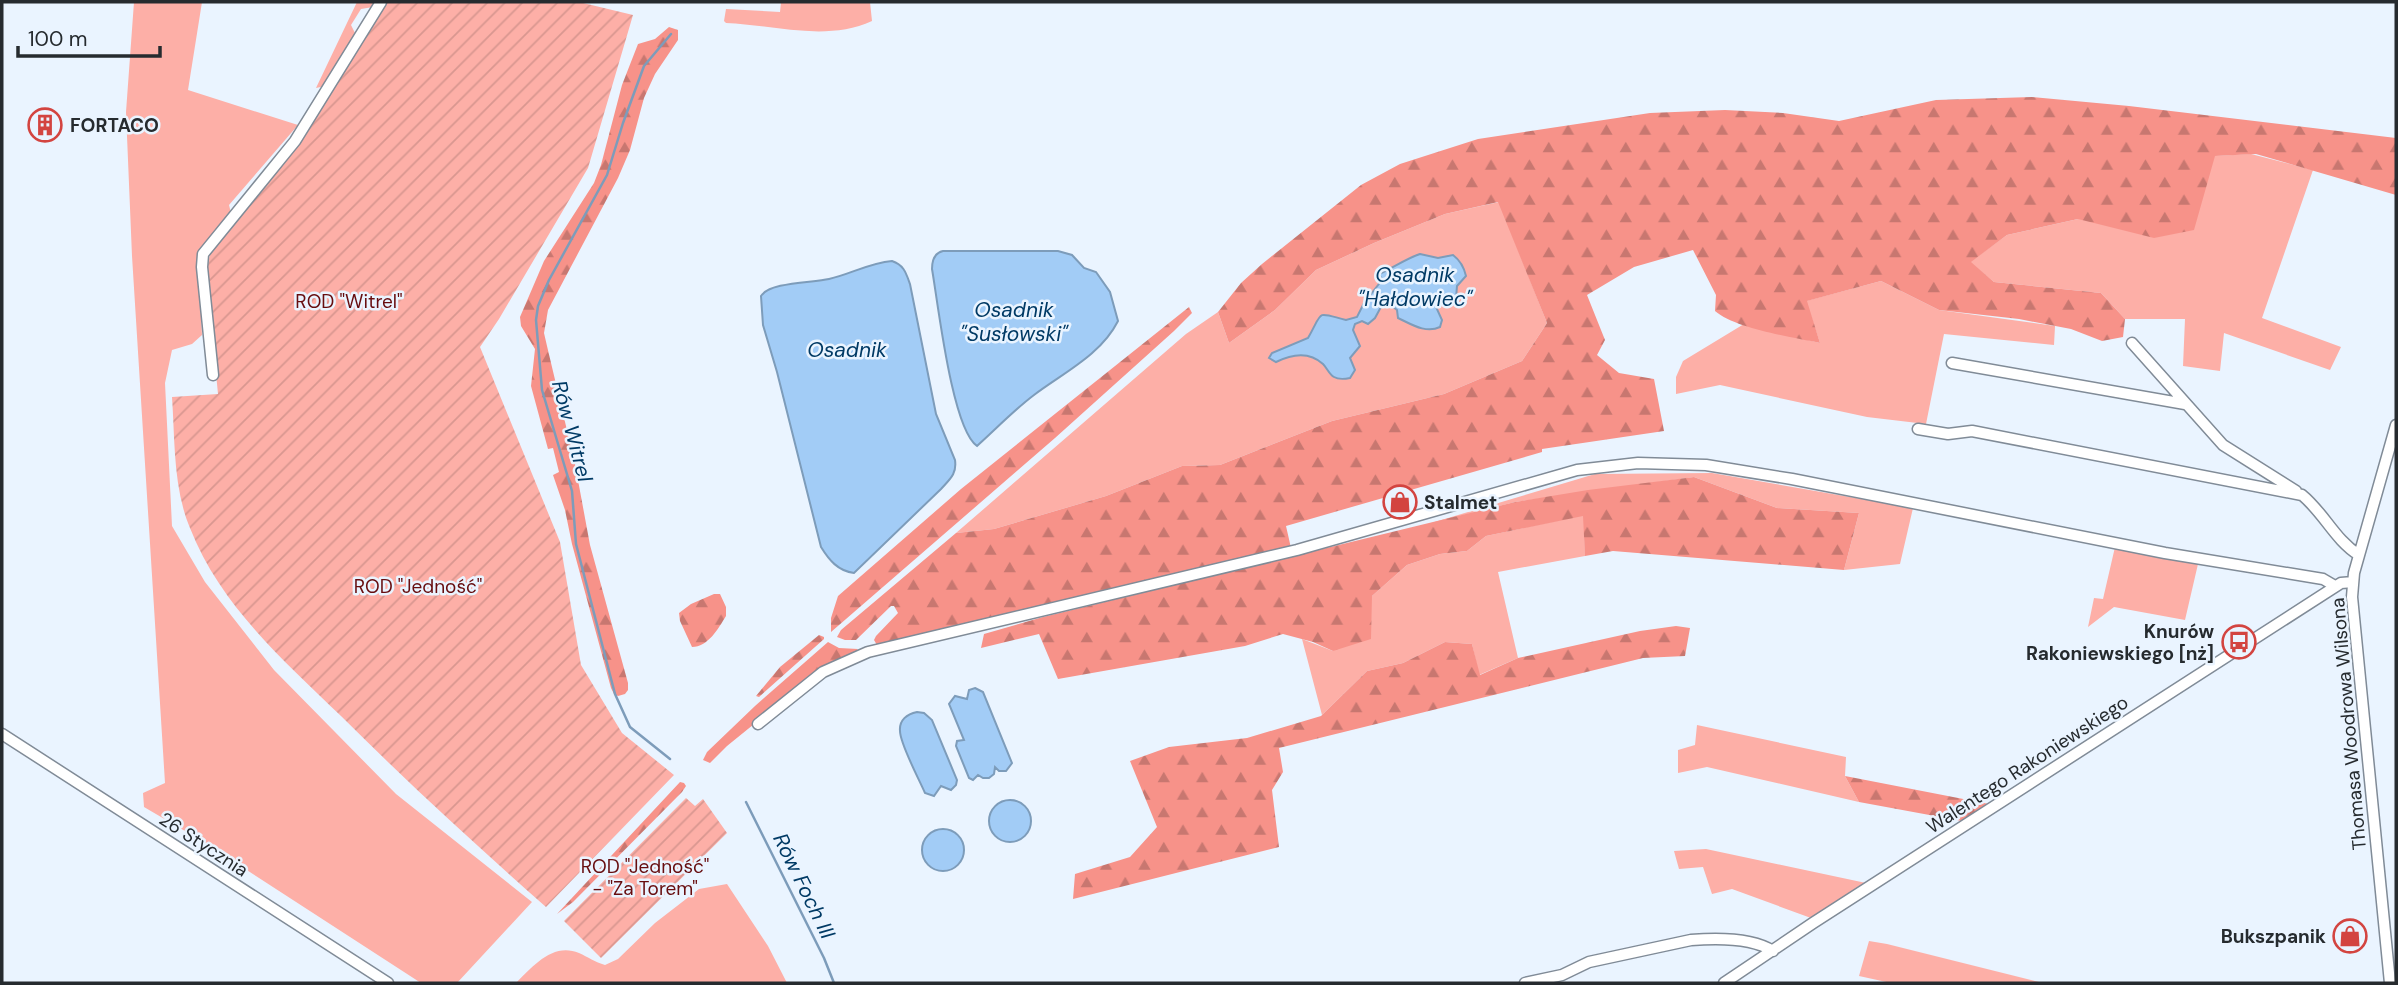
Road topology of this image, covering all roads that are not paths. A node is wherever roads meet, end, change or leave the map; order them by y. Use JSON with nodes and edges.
{"nodes":[{"id":1,"x":381,"y":2,"type":"edge"},
{"id":2,"x":2132,"y":342,"type":"dead end"},
{"id":3,"x":1952,"y":363,"type":"dead end"},
{"id":4,"x":213,"y":375,"type":"dead end"},
{"id":5,"x":2185,"y":404,"type":"junction"},
{"id":6,"x":2396,"y":425,"type":"edge"},
{"id":7,"x":1919,"y":429,"type":"dead end"},
{"id":8,"x":2302,"y":495,"type":"junction"},
{"id":9,"x":2359,"y":555,"type":"junction"},
{"id":10,"x":2353,"y":582,"type":"junction"},
{"id":11,"x":2335,"y":586,"type":"junction"},
{"id":12,"x":758,"y":724,"type":"dead end"},
{"id":13,"x":2,"y":734,"type":"edge"},
{"id":14,"x":1773,"y":951,"type":"junction"},
{"id":15,"x":387,"y":983,"type":"edge"},
{"id":16,"x":1525,"y":983,"type":"edge"},
{"id":17,"x":1725,"y":983,"type":"edge"},
{"id":18,"x":2390,"y":983,"type":"edge"}],
"edges":[{"from":1,"to":4,"type":"street"},
{"from":2,"to":5,"type":"street"},
{"from":3,"to":5,"type":"street"},
{"from":5,"to":8,"type":"street"},
{"from":6,"to":9,"type":"street","name":"Thomasa Woodrowa Wilsona"},
{"from":7,"to":8,"type":"street"},
{"from":8,"to":9,"type":"street"},
{"from":9,"to":10,"type":"street","name":"Thomasa Woodrowa Wilsona"},
{"from":10,"to":11,"type":"street","name":"Walentego Rakoniewskiego"},
{"from":10,"to":18,"type":"street","name":"Thomasa Woodrowa Wilsona"},
{"from":11,"to":12,"type":"street"},
{"from":11,"to":14,"type":"street","name":"Walentego Rakoniewskiego"},
{"from":13,"to":15,"type":"street","name":"26 Stycznia"},
{"from":14,"to":16,"type":"street"},
{"from":14,"to":17,"type":"street","name":"Walentego Rakoniewskiego"}]}
